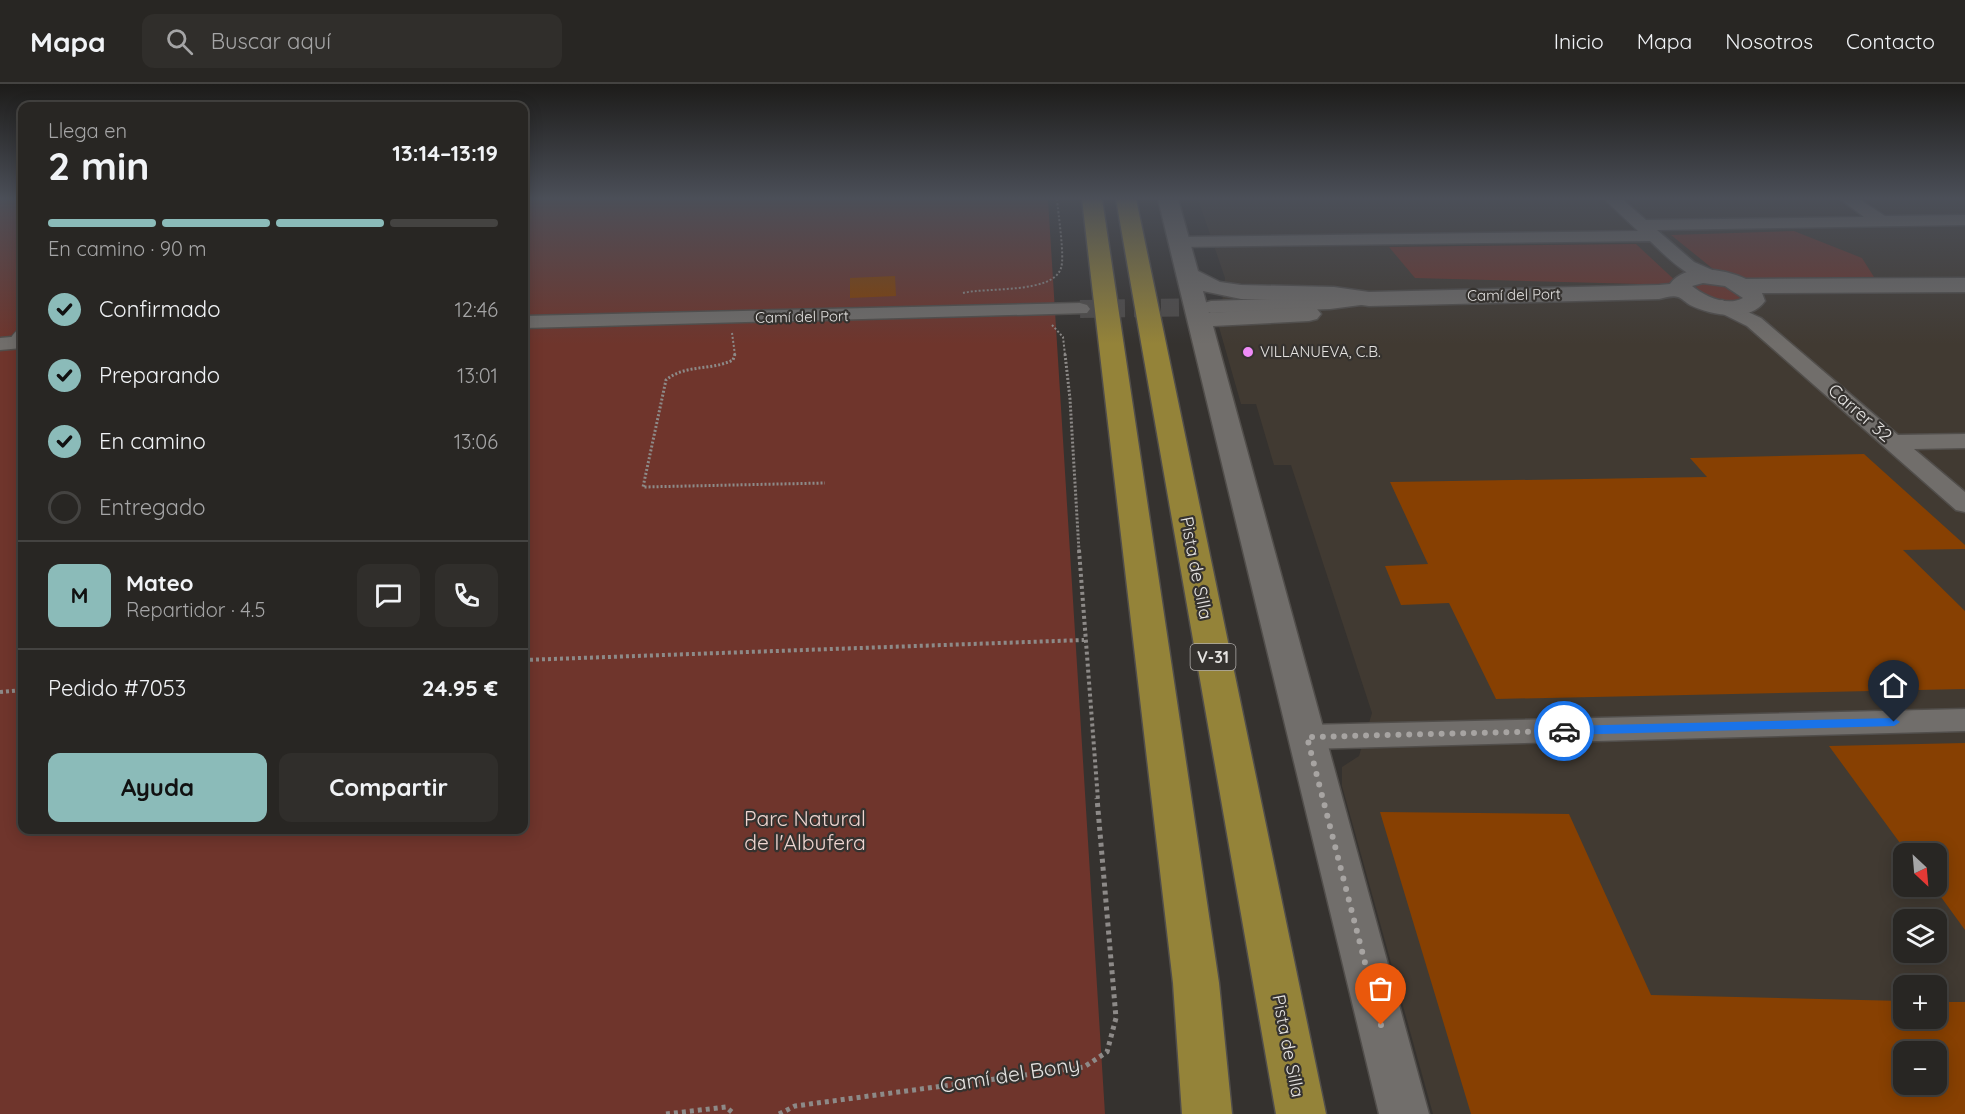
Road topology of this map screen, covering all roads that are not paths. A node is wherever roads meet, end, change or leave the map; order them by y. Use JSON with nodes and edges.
{"nodes":[{"id":1,"x":1098,"y":247,"type":"edge"},
{"id":2,"x":1135,"y":247,"type":"edge"},
{"id":3,"x":1181,"y":247,"type":"edge"},
{"id":4,"x":1382,"y":247,"type":"edge"},
{"id":5,"x":1660,"y":247,"type":"edge"},
{"id":6,"x":1184,"y":259,"type":"junction"},
{"id":7,"x":1687,"y":283,"type":"junction"},
{"id":8,"x":1965,"y":285,"type":"edge"},
{"id":9,"x":1965,"y":294,"type":"edge"},
{"id":10,"x":1369,"y":299,"type":"junction"},
{"id":11,"x":1743,"y":304,"type":"junction"},
{"id":12,"x":1080,"y":309,"type":"tunnel mouth"},
{"id":13,"x":1205,"y":314,"type":"junction"},
{"id":14,"x":528,"y":322,"type":"edge"},
{"id":15,"x":1965,"y":441,"type":"edge"},
{"id":16,"x":1893,"y":442,"type":"junction"},
{"id":17,"x":1965,"y":505,"type":"edge"},
{"id":18,"x":1965,"y":720,"type":"edge"},
{"id":19,"x":1307,"y":737,"type":"junction"},
{"id":20,"x":1207,"y":1114,"type":"edge"},
{"id":21,"x":1301,"y":1114,"type":"edge"},
{"id":22,"x":1404,"y":1114,"type":"edge"}],
"edges":[{"from":1,"to":20,"type":"highway"},
{"from":2,"to":21,"type":"highway","name":"Pista de Silla","number":"V-31"},
{"from":3,"to":6,"type":"street"},
{"from":4,"to":6,"type":"street"},
{"from":5,"to":7,"type":"street"},
{"from":6,"to":10,"type":"street","name":"Camí del Port"},
{"from":6,"to":13,"type":"street"},
{"from":7,"to":10,"type":"street","name":"Camí del Port"},
{"from":7,"to":11,"type":"street","name":"Camí del Port"},
{"from":8,"to":11,"type":"street"},
{"from":9,"to":11,"type":"street"},
{"from":10,"to":13,"type":"street","name":"Camí del Port"},
{"from":11,"to":16,"type":"street","name":"Carrer 32"},
{"from":12,"to":14,"type":"street","name":"Camí del Port"},
{"from":13,"to":19,"type":"street"},
{"from":15,"to":16,"type":"street"},
{"from":16,"to":17,"type":"street","name":"Carrer 32"},
{"from":18,"to":19,"type":"street"},
{"from":19,"to":22,"type":"street"}]}
